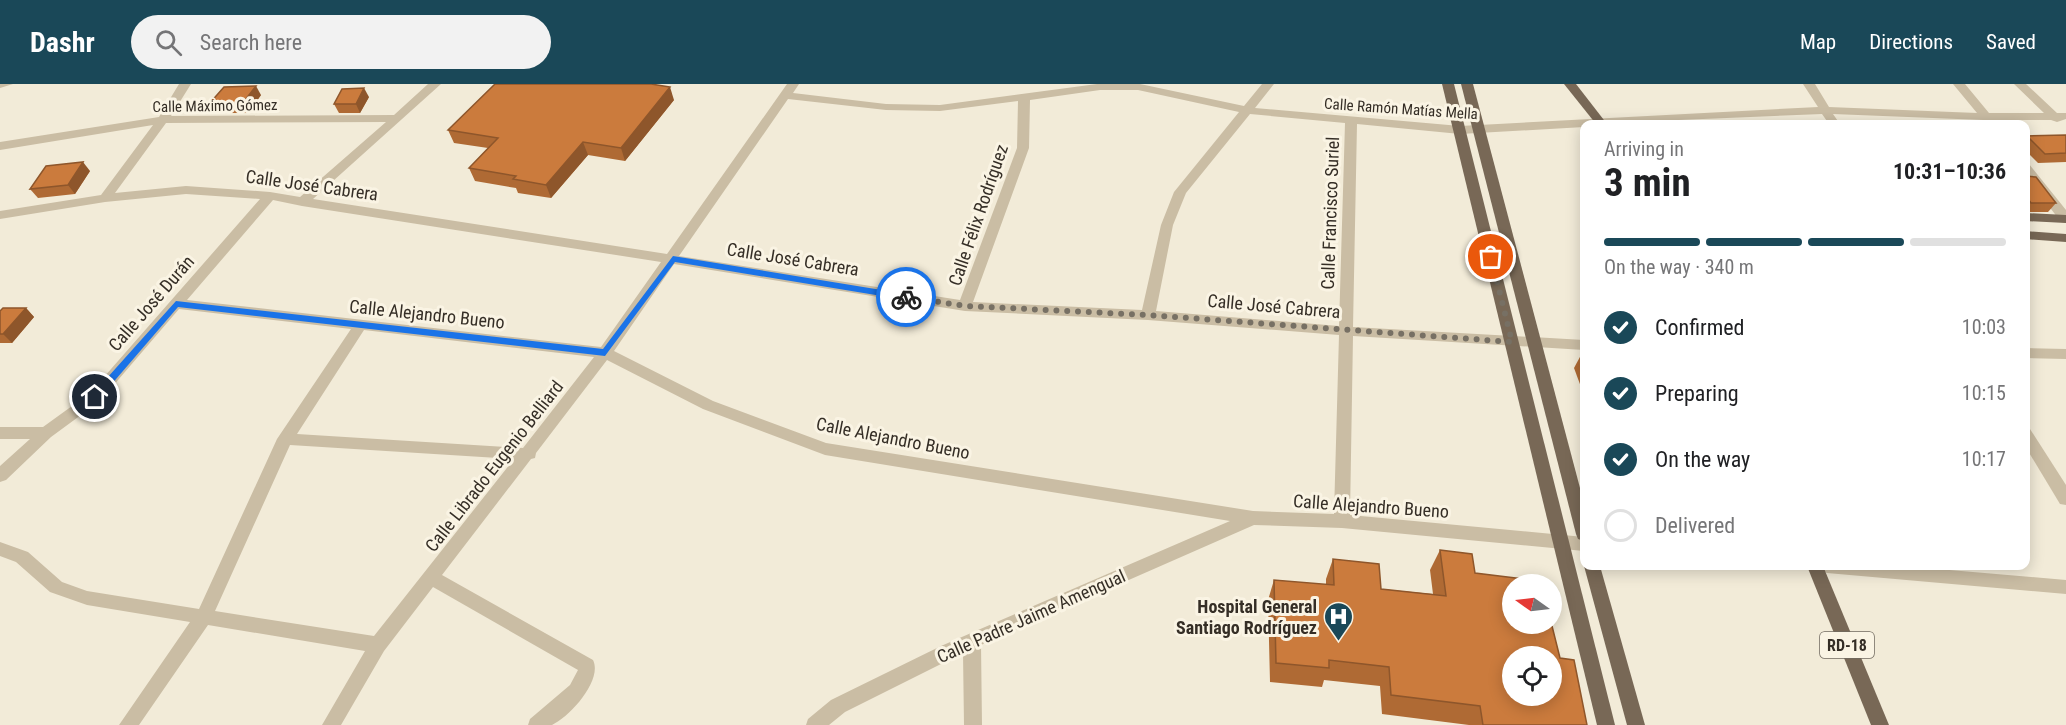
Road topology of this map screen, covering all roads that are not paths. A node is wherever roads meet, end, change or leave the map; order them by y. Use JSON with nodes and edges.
{"nodes":[{"id":1,"x":7,"y":84,"type":"edge"},
{"id":2,"x":185,"y":84,"type":"edge"},
{"id":3,"x":435,"y":84,"type":"edge"},
{"id":4,"x":793,"y":84,"type":"edge"},
{"id":5,"x":1268,"y":84,"type":"edge"},
{"id":6,"x":1448,"y":84,"type":"edge"},
{"id":7,"x":1467,"y":84,"type":"edge"},
{"id":8,"x":1570,"y":84,"type":"edge"},
{"id":9,"x":1809,"y":84,"type":"edge"},
{"id":10,"x":1959,"y":84,"type":"edge"},
{"id":11,"x":2020,"y":84,"type":"edge"},
{"id":12,"x":0,"y":85,"type":"edge"},
{"id":13,"x":784,"y":95,"type":"junction"},
{"id":14,"x":1024,"y":98,"type":"junction"},
{"id":15,"x":1244,"y":110,"type":"junction"},
{"id":16,"x":1825,"y":110,"type":"junction"},
{"id":17,"x":2060,"y":117,"type":"edge"},
{"id":18,"x":397,"y":118,"type":"junction"},
{"id":19,"x":163,"y":120,"type":"junction"},
{"id":20,"x":1598,"y":120,"type":"edge"},
{"id":21,"x":1665,"y":120,"type":"edge"},
{"id":22,"x":1831,"y":120,"type":"edge"},
{"id":23,"x":1973,"y":120,"type":"edge"},
{"id":24,"x":1987,"y":120,"type":"edge"},
{"id":25,"x":2006,"y":120,"type":"edge"},
{"id":26,"x":1351,"y":122,"type":"junction"},
{"id":27,"x":1580,"y":125,"type":"edge"},
{"id":28,"x":2066,"y":127,"type":"edge"},
{"id":29,"x":1480,"y":129,"type":"junction"},
{"id":30,"x":1460,"y":130,"type":"junction"},
{"id":31,"x":0,"y":146,"type":"edge"},
{"id":32,"x":2030,"y":173,"type":"edge"},
{"id":33,"x":270,"y":196,"type":"junction"},
{"id":34,"x":105,"y":198,"type":"junction"},
{"id":35,"x":302,"y":202,"type":"junction"},
{"id":36,"x":0,"y":215,"type":"edge"},
{"id":37,"x":2030,"y":216,"type":"edge"},
{"id":38,"x":2066,"y":219,"type":"edge"},
{"id":39,"x":2030,"y":235,"type":"edge"},
{"id":40,"x":2066,"y":238,"type":"edge"},
{"id":41,"x":673,"y":259,"type":"junction"},
{"id":42,"x":176,"y":304,"type":"junction"},
{"id":43,"x":966,"y":306,"type":"junction"},
{"id":44,"x":1148,"y":315,"type":"junction"},
{"id":45,"x":360,"y":326,"type":"junction"},
{"id":46,"x":1345,"y":331,"type":"junction"},
{"id":47,"x":1512,"y":342,"type":"junction"},
{"id":48,"x":1534,"y":343,"type":"junction"},
{"id":49,"x":1580,"y":345,"type":"edge"},
{"id":50,"x":605,"y":353,"type":"junction"},
{"id":51,"x":2030,"y":353,"type":"edge"},
{"id":52,"x":2066,"y":354,"type":"edge"},
{"id":53,"x":0,"y":433,"type":"edge"},
{"id":54,"x":46,"y":433,"type":"junction"},
{"id":55,"x":285,"y":439,"type":"junction"},
{"id":56,"x":2030,"y":441,"type":"edge"},
{"id":57,"x":529,"y":454,"type":"junction"},
{"id":58,"x":0,"y":476,"type":"edge"},
{"id":59,"x":2066,"y":499,"type":"edge"},
{"id":60,"x":1254,"y":518,"type":"junction"},
{"id":61,"x":1580,"y":519,"type":"edge"},
{"id":62,"x":1342,"y":521,"type":"junction"},
{"id":63,"x":1561,"y":542,"type":"junction"},
{"id":64,"x":1580,"y":544,"type":"edge"},
{"id":65,"x":0,"y":549,"type":"edge"},
{"id":66,"x":1593,"y":570,"type":"edge"},
{"id":67,"x":1817,"y":570,"type":"edge"},
{"id":68,"x":1873,"y":570,"type":"edge"},
{"id":69,"x":432,"y":578,"type":"junction"},
{"id":70,"x":2066,"y":587,"type":"edge"},
{"id":71,"x":204,"y":617,"type":"junction"},
{"id":72,"x":972,"y":641,"type":"junction"},
{"id":73,"x":378,"y":645,"type":"junction"},
{"id":74,"x":128,"y":725,"type":"edge"},
{"id":75,"x":331,"y":725,"type":"edge"},
{"id":76,"x":537,"y":725,"type":"edge"},
{"id":77,"x":815,"y":725,"type":"edge"},
{"id":78,"x":973,"y":725,"type":"edge"},
{"id":79,"x":1606,"y":725,"type":"edge"},
{"id":80,"x":1635,"y":725,"type":"edge"},
{"id":81,"x":1880,"y":725,"type":"edge"}],
"edges":[{"from":1,"to":12,"type":"street"},
{"from":2,"to":19,"type":"street"},
{"from":3,"to":18,"type":"street"},
{"from":4,"to":13,"type":"street","name":"Calle Librado Eugenio Belliard"},
{"from":5,"to":15,"type":"street"},
{"from":6,"to":30,"type":"main road"},
{"from":7,"to":29,"type":"main road"},
{"from":8,"to":20,"type":"main road"},
{"from":9,"to":16,"type":"street"},
{"from":10,"to":24,"type":"street"},
{"from":11,"to":17,"type":"street"},
{"from":13,"to":14,"type":"street","name":"Calle Ramón Matías Mella"},
{"from":13,"to":41,"type":"street","name":"Calle Librado Eugenio Belliard"},
{"from":14,"to":15,"type":"street","name":"Calle Ramón Matías Mella"},
{"from":14,"to":43,"type":"street","name":"Calle Félix Rodríguez"},
{"from":15,"to":26,"type":"street","name":"Calle Ramón Matías Mella"},
{"from":15,"to":44,"type":"street"},
{"from":16,"to":21,"type":"street","name":"Calle Ramón Matías Mella"},
{"from":16,"to":22,"type":"street"},
{"from":16,"to":23,"type":"street","name":"Calle Ramón Matías Mella"},
{"from":17,"to":25,"type":"street","name":"Calle Ramón Matías Mella"},
{"from":17,"to":28,"type":"street"},
{"from":18,"to":19,"type":"street","name":"Calle Máximo Gómez"},
{"from":18,"to":35,"type":"street"},
{"from":19,"to":31,"type":"street","name":"Calle Máximo Gómez"},
{"from":19,"to":34,"type":"street"},
{"from":26,"to":30,"type":"street","name":"Calle Ramón Matías Mella"},
{"from":26,"to":46,"type":"street","name":"Calle Francisco Suriel"},
{"from":27,"to":29,"type":"street","name":"Calle Ramón Matías Mella"},
{"from":29,"to":30,"type":"street","name":"Calle Ramón Matías Mella"},
{"from":29,"to":48,"type":"main road"},
{"from":30,"to":47,"type":"main road"},
{"from":32,"to":38,"type":"street"},
{"from":33,"to":34,"type":"street","name":"Calle José Cabrera"},
{"from":33,"to":35,"type":"street","name":"Calle José Cabrera"},
{"from":33,"to":42,"type":"street","name":"Calle José Durán"},
{"from":34,"to":36,"type":"street","name":"Calle José Cabrera"},
{"from":35,"to":41,"type":"street","name":"Calle José Cabrera"},
{"from":37,"to":38,"type":"main road"},
{"from":39,"to":40,"type":"main road"},
{"from":41,"to":43,"type":"street","name":"Calle José Cabrera"},
{"from":41,"to":50,"type":"street","name":"Calle Librado Eugenio Belliard"},
{"from":42,"to":45,"type":"street","name":"Calle Alejandro Bueno"},
{"from":42,"to":54,"type":"street","name":"Calle José Durán"},
{"from":43,"to":44,"type":"street","name":"Calle José Cabrera"},
{"from":44,"to":46,"type":"street","name":"Calle José Cabrera"},
{"from":45,"to":50,"type":"street","name":"Calle Alejandro Bueno"},
{"from":45,"to":55,"type":"street"},
{"from":46,"to":47,"type":"street","name":"Calle José Cabrera"},
{"from":46,"to":62,"type":"street","name":"Calle Francisco Suriel"},
{"from":47,"to":48,"type":"street","name":"Calle José Cabrera"},
{"from":47,"to":63,"type":"main road"},
{"from":48,"to":49,"type":"street","name":"Calle José Cabrera"},
{"from":48,"to":61,"type":"main road"},
{"from":50,"to":57,"type":"street","name":"Calle Librado Eugenio Belliard"},
{"from":50,"to":60,"type":"street","name":"Calle Alejandro Bueno"},
{"from":51,"to":52,"type":"street"},
{"from":53,"to":54,"type":"street"},
{"from":54,"to":58,"type":"street","name":"Calle José Durán"},
{"from":55,"to":57,"type":"street"},
{"from":55,"to":71,"type":"street"},
{"from":56,"to":59,"type":"street"},
{"from":57,"to":69,"type":"street","name":"Calle Librado Eugenio Belliard"},
{"from":60,"to":62,"type":"street","name":"Calle Alejandro Bueno"},
{"from":60,"to":72,"type":"street","name":"Calle Padre Jaime Amengual"},
{"from":62,"to":63,"type":"street","name":"Calle Alejandro Bueno"},
{"from":63,"to":64,"type":"street","name":"Calle Alejandro Bueno"},
{"from":63,"to":79,"type":"main road"},
{"from":65,"to":71,"type":"street"},
{"from":66,"to":80,"type":"main road"},
{"from":67,"to":81,"type":"main road","number":"RD-18"},
{"from":68,"to":70,"type":"street"},
{"from":69,"to":73,"type":"street","name":"Calle Librado Eugenio Belliard"},
{"from":69,"to":76,"type":"street"},
{"from":71,"to":73,"type":"street"},
{"from":71,"to":74,"type":"street"},
{"from":72,"to":77,"type":"street","name":"Calle Padre Jaime Amengual"},
{"from":72,"to":78,"type":"street"},
{"from":73,"to":75,"type":"street","name":"Calle Librado Eugenio Belliard"}]}
